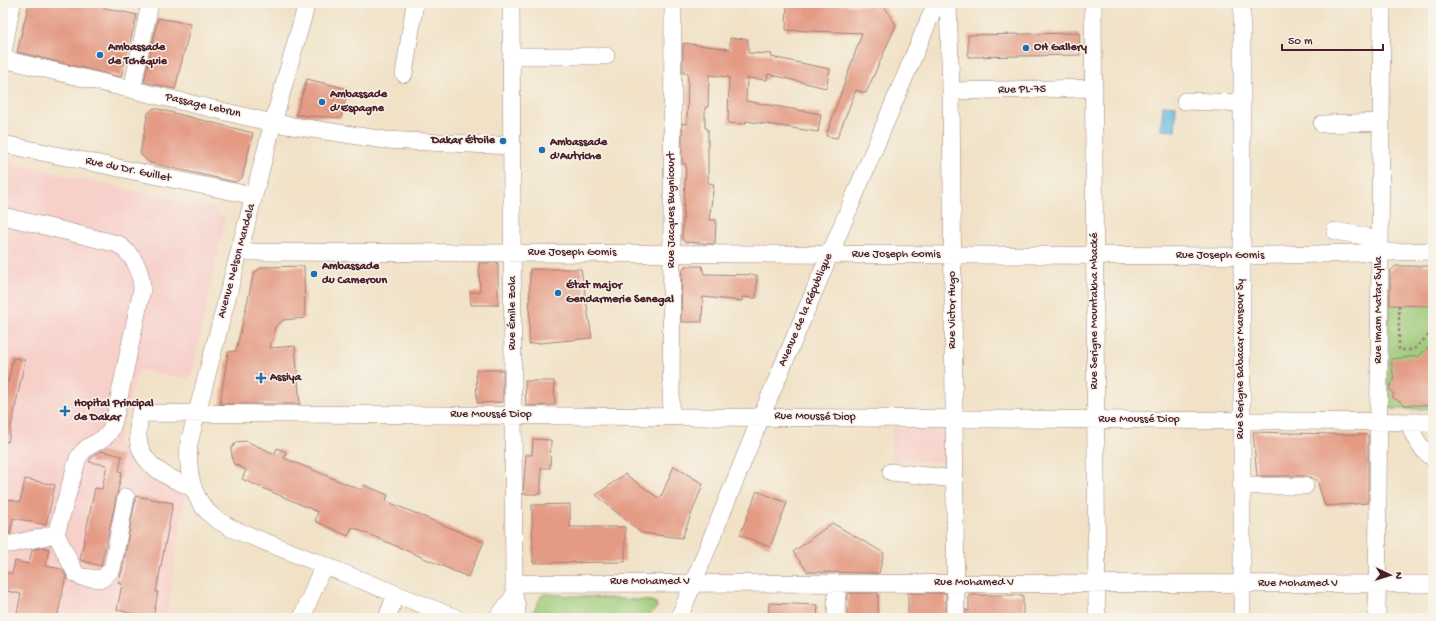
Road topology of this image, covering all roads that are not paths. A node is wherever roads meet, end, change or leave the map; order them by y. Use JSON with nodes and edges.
{"nodes":[{"id":1,"x":12,"y":3,"type":"edge"},
{"id":2,"x":150,"y":3,"type":"edge"},
{"id":3,"x":307,"y":3,"type":"edge"},
{"id":4,"x":415,"y":3,"type":"edge"},
{"id":5,"x":511,"y":3,"type":"edge"},
{"id":6,"x":673,"y":3,"type":"edge"},
{"id":7,"x":936,"y":3,"type":"edge"},
{"id":8,"x":948,"y":3,"type":"edge"},
{"id":9,"x":1093,"y":3,"type":"edge"},
{"id":10,"x":1242,"y":3,"type":"edge"},
{"id":11,"x":1382,"y":3,"type":"edge"},
{"id":12,"x":3,"y":53,"type":"edge"},
{"id":13,"x":511,"y":56,"type":"junction"},
{"id":14,"x":606,"y":56,"type":"dead end"},
{"id":15,"x":3,"y":59,"type":"edge"},
{"id":16,"x":404,"y":74,"type":"dead end"},
{"id":17,"x":1094,"y":88,"type":"junction"},
{"id":18,"x":132,"y":90,"type":"junction"},
{"id":19,"x":951,"y":90,"type":"junction"},
{"id":20,"x":1185,"y":101,"type":"dead end"},
{"id":21,"x":1242,"y":103,"type":"junction"},
{"id":22,"x":1381,"y":122,"type":"junction"},
{"id":23,"x":273,"y":123,"type":"junction"},
{"id":24,"x":1322,"y":124,"type":"dead end"},
{"id":25,"x":3,"y":144,"type":"edge"},
{"id":26,"x":512,"y":146,"type":"junction"},
{"id":27,"x":254,"y":196,"type":"junction"},
{"id":28,"x":3,"y":216,"type":"edge"},
{"id":29,"x":1335,"y":231,"type":"dead end"},
{"id":30,"x":1380,"y":248,"type":"junction"},
{"id":31,"x":1433,"y":251,"type":"edge"},
{"id":32,"x":239,"y":252,"type":"junction"},
{"id":33,"x":512,"y":253,"type":"junction"},
{"id":34,"x":672,"y":254,"type":"junction"},
{"id":35,"x":953,"y":255,"type":"junction"},
{"id":36,"x":829,"y":256,"type":"junction"},
{"id":37,"x":1095,"y":256,"type":"junction"},
{"id":38,"x":1241,"y":256,"type":"junction"},
{"id":39,"x":116,"y":412,"type":"junction"},
{"id":40,"x":140,"y":413,"type":"junction"},
{"id":41,"x":197,"y":413,"type":"junction"},
{"id":42,"x":513,"y":415,"type":"junction"},
{"id":43,"x":671,"y":416,"type":"junction"},
{"id":44,"x":761,"y":417,"type":"junction"},
{"id":45,"x":954,"y":418,"type":"junction"},
{"id":46,"x":1096,"y":420,"type":"junction"},
{"id":47,"x":1241,"y":420,"type":"junction"},
{"id":48,"x":1378,"y":422,"type":"junction"},
{"id":49,"x":1409,"y":422,"type":"junction"},
{"id":50,"x":1433,"y":422,"type":"edge"},
{"id":51,"x":1433,"y":458,"type":"edge"},
{"id":52,"x":891,"y":472,"type":"dead end"},
{"id":53,"x":955,"y":479,"type":"junction"},
{"id":54,"x":1242,"y":486,"type":"junction"},
{"id":55,"x":1305,"y":486,"type":"dead end"},
{"id":56,"x":193,"y":488,"type":"junction"},
{"id":57,"x":126,"y":497,"type":"dead end"},
{"id":58,"x":56,"y":534,"type":"junction"},
{"id":59,"x":3,"y":544,"type":"edge"},
{"id":60,"x":324,"y":566,"type":"junction"},
{"id":61,"x":694,"y":582,"type":"junction"},
{"id":62,"x":836,"y":583,"type":"junction"},
{"id":63,"x":956,"y":583,"type":"junction"},
{"id":64,"x":1097,"y":583,"type":"junction"},
{"id":65,"x":1242,"y":584,"type":"junction"},
{"id":66,"x":1377,"y":584,"type":"junction"},
{"id":67,"x":1433,"y":584,"type":"edge"},
{"id":68,"x":514,"y":589,"type":"junction"},
{"id":69,"x":396,"y":594,"type":"junction"},
{"id":70,"x":302,"y":618,"type":"edge"},
{"id":71,"x":387,"y":618,"type":"edge"},
{"id":72,"x":456,"y":618,"type":"edge"},
{"id":73,"x":497,"y":618,"type":"edge"},
{"id":74,"x":516,"y":618,"type":"edge"},
{"id":75,"x":679,"y":618,"type":"edge"},
{"id":76,"x":836,"y":618,"type":"edge"},
{"id":77,"x":956,"y":618,"type":"edge"},
{"id":78,"x":1097,"y":618,"type":"edge"},
{"id":79,"x":1242,"y":618,"type":"edge"},
{"id":80,"x":1377,"y":618,"type":"edge"}],
"edges":[{"from":1,"to":12,"type":"street"},
{"from":2,"to":18,"type":"street"},
{"from":3,"to":23,"type":"street","name":"Avenue Nelson Mandela"},
{"from":4,"to":16,"type":"street"},
{"from":5,"to":13,"type":"street","name":"Rue Émile Zola"},
{"from":6,"to":34,"type":"street","name":"Rue Jacques Bugnicourt"},
{"from":7,"to":36,"type":"street","name":"Avenue de la République"},
{"from":8,"to":19,"type":"street","name":"Rue Victor Hugo"},
{"from":9,"to":17,"type":"street","name":"Rue Serigne Mountakha Mbacké"},
{"from":10,"to":21,"type":"street","name":"Rue Serigne Babacar Mansour Sy"},
{"from":11,"to":22,"type":"street","name":"Rue Imam Matar Sylla"},
{"from":13,"to":14,"type":"street"},
{"from":13,"to":26,"type":"street","name":"Rue Émile Zola"},
{"from":15,"to":18,"type":"street","name":"Passage Lebrun"},
{"from":17,"to":19,"type":"street","name":"Rue PL-75"},
{"from":17,"to":37,"type":"street","name":"Rue Serigne Mountakha Mbacké"},
{"from":18,"to":23,"type":"street","name":"Passage Lebrun"},
{"from":19,"to":35,"type":"street","name":"Rue Victor Hugo"},
{"from":20,"to":21,"type":"street"},
{"from":21,"to":38,"type":"street","name":"Rue Serigne Babacar Mansour Sy"},
{"from":22,"to":24,"type":"street"},
{"from":22,"to":30,"type":"street","name":"Rue Imam Matar Sylla"},
{"from":23,"to":26,"type":"street","name":"Passage Lebrun"},
{"from":23,"to":27,"type":"street","name":"Avenue Nelson Mandela"},
{"from":25,"to":27,"type":"street","name":"Rue du Dr. Guillet"},
{"from":26,"to":33,"type":"street","name":"Rue Émile Zola"},
{"from":27,"to":32,"type":"street","name":"Avenue Nelson Mandela"},
{"from":28,"to":39,"type":"street"},
{"from":29,"to":30,"type":"street"},
{"from":30,"to":31,"type":"street","name":"Rue Joseph Gomis"},
{"from":30,"to":38,"type":"street","name":"Rue Joseph Gomis"},
{"from":30,"to":48,"type":"street","name":"Rue Imam Matar Sylla"},
{"from":32,"to":33,"type":"street","name":"Rue Joseph Gomis"},
{"from":32,"to":41,"type":"street","name":"Avenue Nelson Mandela"},
{"from":33,"to":34,"type":"street","name":"Rue Joseph Gomis"},
{"from":33,"to":42,"type":"street","name":"Rue Émile Zola"},
{"from":34,"to":36,"type":"street","name":"Rue Joseph Gomis"},
{"from":34,"to":43,"type":"street","name":"Rue Jacques Bugnicourt"},
{"from":35,"to":36,"type":"street","name":"Rue Joseph Gomis"},
{"from":35,"to":37,"type":"street","name":"Rue Joseph Gomis"},
{"from":35,"to":45,"type":"street","name":"Rue Victor Hugo"},
{"from":36,"to":44,"type":"street","name":"Avenue de la République"},
{"from":37,"to":38,"type":"street","name":"Rue Joseph Gomis"},
{"from":37,"to":46,"type":"street","name":"Rue Serigne Mountakha Mbacké"},
{"from":38,"to":47,"type":"street","name":"Rue Serigne Babacar Mansour Sy"},
{"from":39,"to":40,"type":"street","name":"Rue Moussé Diop"},
{"from":39,"to":58,"type":"street"},
{"from":40,"to":41,"type":"street","name":"Rue Moussé Diop"},
{"from":40,"to":56,"type":"street"},
{"from":41,"to":42,"type":"street","name":"Rue Moussé Diop"},
{"from":41,"to":56,"type":"street","name":"Avenue Nelson Mandela"},
{"from":42,"to":43,"type":"street","name":"Rue Moussé Diop"},
{"from":42,"to":68,"type":"street","name":"Rue Émile Zola"},
{"from":43,"to":44,"type":"street","name":"Rue Moussé Diop"},
{"from":44,"to":45,"type":"street","name":"Rue Moussé Diop"},
{"from":44,"to":61,"type":"street","name":"Avenue de la République"},
{"from":45,"to":46,"type":"street","name":"Rue Moussé Diop"},
{"from":45,"to":53,"type":"street","name":"Rue Victor Hugo"},
{"from":46,"to":47,"type":"street","name":"Rue Moussé Diop"},
{"from":46,"to":64,"type":"street","name":"Rue Serigne Mountakha Mbacké"},
{"from":47,"to":48,"type":"street","name":"Rue Moussé Diop"},
{"from":47,"to":54,"type":"street","name":"Rue Serigne Babacar Mansour Sy"},
{"from":48,"to":49,"type":"street","name":"Rue Moussé Diop"},
{"from":48,"to":66,"type":"street","name":"Rue Imam Matar Sylla"},
{"from":49,"to":50,"type":"street","name":"Rue Moussé Diop"},
{"from":49,"to":51,"type":"street"},
{"from":52,"to":53,"type":"street"},
{"from":53,"to":63,"type":"street","name":"Rue Victor Hugo"},
{"from":54,"to":55,"type":"street"},
{"from":54,"to":65,"type":"street","name":"Rue Serigne Babacar Mansour Sy"},
{"from":56,"to":60,"type":"street","name":"Avenue Nelson Mandela"},
{"from":57,"to":58,"type":"street"},
{"from":58,"to":59,"type":"street"},
{"from":60,"to":69,"type":"street"},
{"from":60,"to":70,"type":"street"},
{"from":61,"to":62,"type":"street","name":"Rue Mohamed V"},
{"from":61,"to":68,"type":"street","name":"Rue Mohamed V"},
{"from":61,"to":75,"type":"street","name":"Avenue de la République"},
{"from":62,"to":63,"type":"street","name":"Rue Mohamed V"},
{"from":62,"to":76,"type":"street"},
{"from":63,"to":64,"type":"street","name":"Rue Mohamed V"},
{"from":63,"to":77,"type":"street","name":"Rue Victor Hugo"},
{"from":64,"to":65,"type":"street","name":"Rue Mohamed V"},
{"from":64,"to":78,"type":"street","name":"Rue Serigne Mountakha Mbacké"},
{"from":65,"to":66,"type":"street","name":"Rue Mohamed V"},
{"from":65,"to":79,"type":"street","name":"Rue Serigne Babacar Mansour Sy"},
{"from":66,"to":67,"type":"street","name":"Rue Mohamed V"},
{"from":66,"to":80,"type":"street","name":"Rue Imam Matar Sylla"},
{"from":68,"to":73,"type":"street"},
{"from":68,"to":74,"type":"street","name":"Rue Émile Zola"},
{"from":69,"to":71,"type":"street"},
{"from":69,"to":72,"type":"street"}]}
